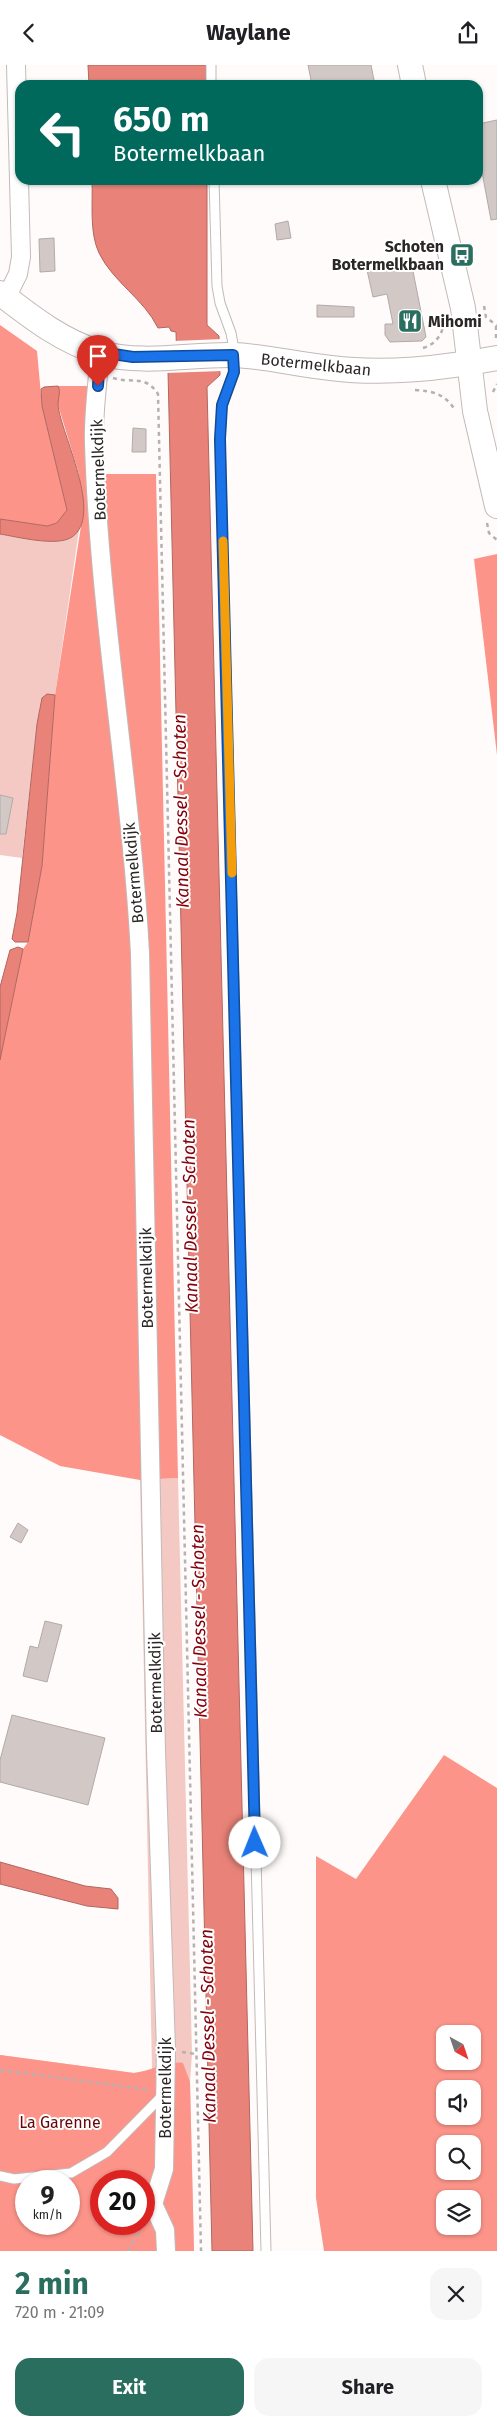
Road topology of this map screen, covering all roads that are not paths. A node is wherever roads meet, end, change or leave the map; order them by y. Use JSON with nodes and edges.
{"nodes":[{"id":1,"x":16,"y":65,"type":"edge"},
{"id":2,"x":211,"y":65,"type":"edge"},
{"id":3,"x":410,"y":65,"type":"edge"},
{"id":4,"x":16,"y":80,"type":"edge"},
{"id":5,"x":211,"y":80,"type":"edge"},
{"id":6,"x":413,"y":80,"type":"edge"},
{"id":7,"x":19,"y":185,"type":"edge"},
{"id":8,"x":214,"y":185,"type":"edge"},
{"id":9,"x":434,"y":185,"type":"edge"},
{"id":10,"x":3,"y":295,"type":"edge"},
{"id":11,"x":100,"y":352,"type":"junction"},
{"id":12,"x":228,"y":355,"type":"junction"},
{"id":13,"x":497,"y":358,"type":"edge"},
{"id":14,"x":469,"y":363,"type":"junction"},
{"id":15,"x":497,"y":505,"type":"edge"},
{"id":16,"x":166,"y":2092,"type":"junction"},
{"id":17,"x":0,"y":2176,"type":"edge"},
{"id":18,"x":166,"y":2251,"type":"edge"},
{"id":19,"x":266,"y":2251,"type":"edge"}],
"edges":[{"from":1,"to":4,"type":"street"},
{"from":2,"to":5,"type":"lane"},
{"from":3,"to":6,"type":"main road"},
{"from":7,"to":10,"type":"street"},
{"from":8,"to":12,"type":"lane"},
{"from":9,"to":14,"type":"main road"},
{"from":10,"to":11,"type":"main road","name":"Botermelkbaan"},
{"from":11,"to":12,"type":"main road","name":"Botermelkbaan"},
{"from":11,"to":16,"type":"street","name":"Botermelkdijk"},
{"from":12,"to":14,"type":"main road","name":"Botermelkbaan"},
{"from":12,"to":19,"type":"lane"},
{"from":13,"to":14,"type":"main road","name":"Botermelkbaan"},
{"from":14,"to":15,"type":"main road"},
{"from":16,"to":17,"type":"lane"},
{"from":16,"to":18,"type":"street","name":"Botermelkdijk"}]}
